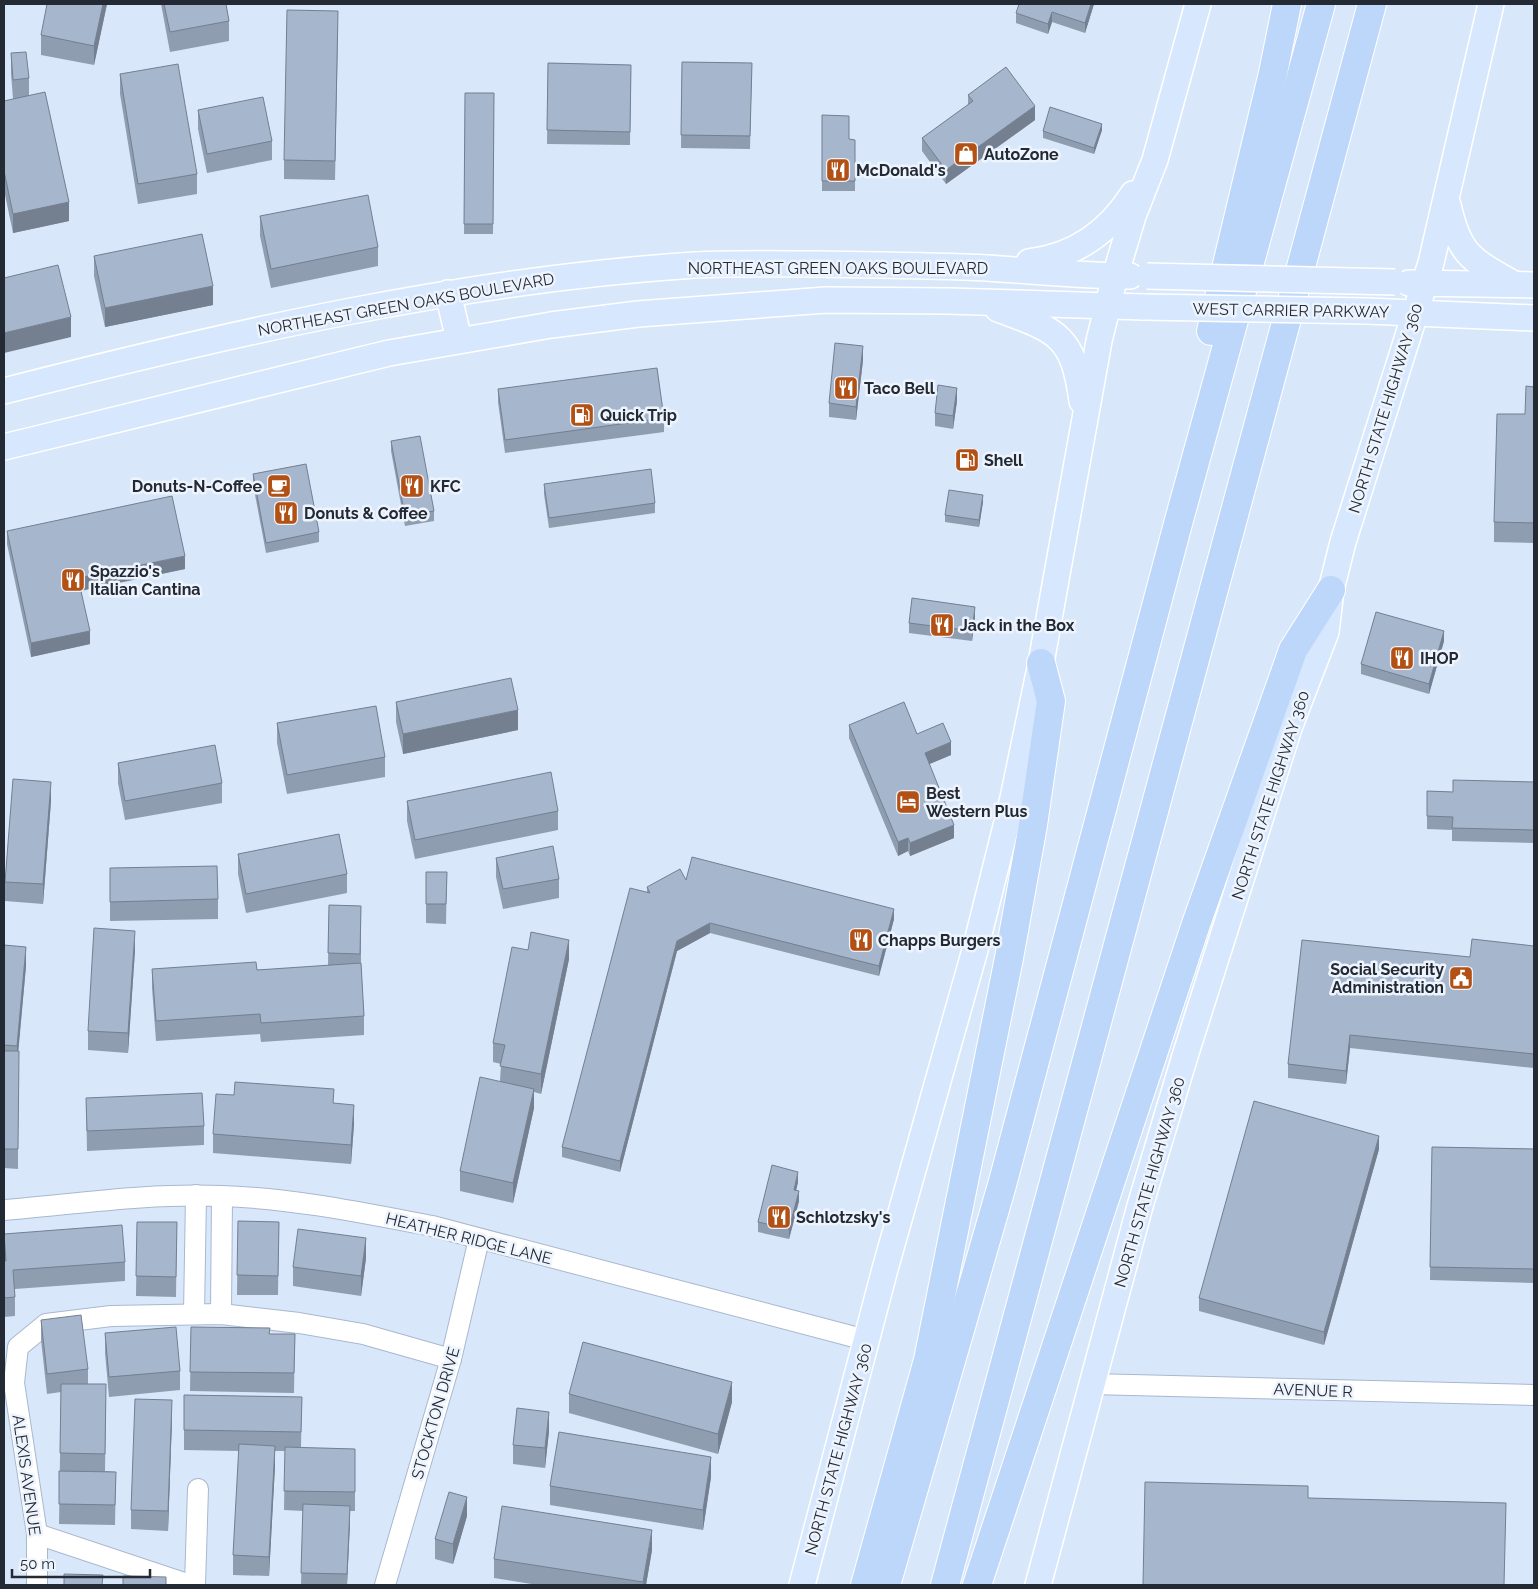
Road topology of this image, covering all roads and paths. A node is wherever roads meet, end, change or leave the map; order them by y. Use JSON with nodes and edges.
{"nodes":[{"id":1,"x":1198,"y":4,"type":"edge"},
{"id":2,"x":1287,"y":4,"type":"edge"},
{"id":3,"x":1321,"y":4,"type":"edge"},
{"id":4,"x":1372,"y":4,"type":"edge"},
{"id":5,"x":1491,"y":4,"type":"edge"},
{"id":6,"x":1155,"y":160,"type":"junction"},
{"id":7,"x":1447,"y":202,"type":"junction"},
{"id":8,"x":984,"y":268,"type":"junction"},
{"id":9,"x":1115,"y":276,"type":"junction"},
{"id":10,"x":1426,"y":283,"type":"junction"},
{"id":11,"x":1524,"y":285,"type":"edge"},
{"id":12,"x":448,"y":293,"type":"junction"},
{"id":13,"x":982,"y":302,"type":"junction"},
{"id":14,"x":1108,"y":304,"type":"junction"},
{"id":15,"x":1414,"y":314,"type":"junction"},
{"id":16,"x":1534,"y":318,"type":"edge"},
{"id":17,"x":458,"y":340,"type":"junction"},
{"id":18,"x":4,"y":391,"type":"edge"},
{"id":19,"x":1084,"y":417,"type":"junction"},
{"id":20,"x":4,"y":447,"type":"edge"},
{"id":21,"x":1179,"y":520,"type":"junction"},
{"id":22,"x":1331,"y":590,"type":"junction"},
{"id":23,"x":1041,"y":663,"type":"junction"},
{"id":24,"x":196,"y":1196,"type":"junction"},
{"id":25,"x":222,"y":1196,"type":"junction"},
{"id":26,"x":4,"y":1210,"type":"edge"},
{"id":27,"x":479,"y":1238,"type":"junction"},
{"id":28,"x":194,"y":1314,"type":"junction"},
{"id":29,"x":222,"y":1314,"type":"junction"},
{"id":30,"x":866,"y":1340,"type":"junction"},
{"id":31,"x":451,"y":1359,"type":"junction"},
{"id":32,"x":1091,"y":1384,"type":"junction"},
{"id":33,"x":1534,"y":1395,"type":"edge"},
{"id":34,"x":198,"y":1489,"type":"dead end"},
{"id":35,"x":37,"y":1534,"type":"junction"},
{"id":36,"x":37,"y":1585,"type":"edge"},
{"id":37,"x":190,"y":1585,"type":"edge"},
{"id":38,"x":195,"y":1585,"type":"edge"},
{"id":39,"x":385,"y":1585,"type":"edge"},
{"id":40,"x":802,"y":1585,"type":"edge"},
{"id":41,"x":865,"y":1585,"type":"edge"},
{"id":42,"x":886,"y":1585,"type":"edge"},
{"id":43,"x":945,"y":1585,"type":"edge"},
{"id":44,"x":977,"y":1585,"type":"edge"},
{"id":45,"x":1038,"y":1585,"type":"edge"}],
"edges":[{"from":1,"to":6,"type":"main road","name":"NORTH STATE HIGHWAY 360"},
{"from":2,"to":21,"type":"highway"},
{"from":3,"to":21,"type":"highway"},
{"from":4,"to":43,"type":"highway"},
{"from":5,"to":7,"type":"main road","name":"NORTH STATE HIGHWAY 360"},
{"from":6,"to":8,"type":"main road"},
{"from":6,"to":9,"type":"main road","name":"NORTH STATE HIGHWAY 360"},
{"from":7,"to":10,"type":"main road","name":"NORTH STATE HIGHWAY 360"},
{"from":7,"to":11,"type":"main road"},
{"from":8,"to":9,"type":"main road","name":"NORTHEAST GREEN OAKS BOULEVARD"},
{"from":8,"to":12,"type":"main road","name":"NORTHEAST GREEN OAKS BOULEVARD"},
{"from":9,"to":10,"type":"main road","name":"WEST CARRIER PARKWAY","bridge":true},
{"from":9,"to":14,"type":"main road","name":"NORTH STATE HIGHWAY 360"},
{"from":10,"to":11,"type":"main road","name":"WEST CARRIER PARKWAY"},
{"from":10,"to":15,"type":"main road","name":"NORTH STATE HIGHWAY 360"},
{"from":12,"to":17,"type":"main road"},
{"from":12,"to":18,"type":"main road","name":"NORTHEAST GREEN OAKS BOULEVARD"},
{"from":13,"to":14,"type":"main road","name":"NORTHEAST GREEN OAKS BOULEVARD"},
{"from":13,"to":17,"type":"main road","name":"NORTHEAST GREEN OAKS BOULEVARD"},
{"from":13,"to":19,"type":"main road"},
{"from":14,"to":15,"type":"main road","name":"WEST CARRIER PARKWAY","bridge":true},
{"from":14,"to":19,"type":"main road","name":"NORTH STATE HIGHWAY 360"},
{"from":15,"to":16,"type":"main road","name":"WEST CARRIER PARKWAY"},
{"from":15,"to":22,"type":"main road","name":"NORTH STATE HIGHWAY 360"},
{"from":17,"to":20,"type":"main road","name":"NORTHEAST GREEN OAKS BOULEVARD"},
{"from":19,"to":23,"type":"main road","name":"NORTH STATE HIGHWAY 360"},
{"from":21,"to":42,"type":"highway"},
{"from":22,"to":32,"type":"main road","name":"NORTH STATE HIGHWAY 360"},
{"from":22,"to":44,"type":"highway"},
{"from":23,"to":30,"type":"main road","name":"NORTH STATE HIGHWAY 360"},
{"from":23,"to":41,"type":"highway"},
{"from":24,"to":25,"type":"street","name":"HEATHER RIDGE LANE"},
{"from":24,"to":26,"type":"street","name":"HEATHER RIDGE LANE"},
{"from":24,"to":28,"type":"street"},
{"from":25,"to":27,"type":"street","name":"HEATHER RIDGE LANE"},
{"from":25,"to":29,"type":"street"},
{"from":27,"to":30,"type":"street","name":"HEATHER RIDGE LANE"},
{"from":27,"to":31,"type":"street","name":"STOCKTON DRIVE"},
{"from":28,"to":29,"type":"street"},
{"from":28,"to":35,"type":"street","name":"ALEXIS AVENUE"},
{"from":29,"to":31,"type":"street"},
{"from":30,"to":40,"type":"main road","name":"NORTH STATE HIGHWAY 360"},
{"from":31,"to":39,"type":"street","name":"STOCKTON DRIVE"},
{"from":32,"to":33,"type":"street","name":"AVENUE R"},
{"from":32,"to":45,"type":"main road","name":"NORTH STATE HIGHWAY 360"},
{"from":34,"to":38,"type":"street"},
{"from":35,"to":36,"type":"street","name":"ALEXIS AVENUE"},
{"from":35,"to":37,"type":"street"}]}
